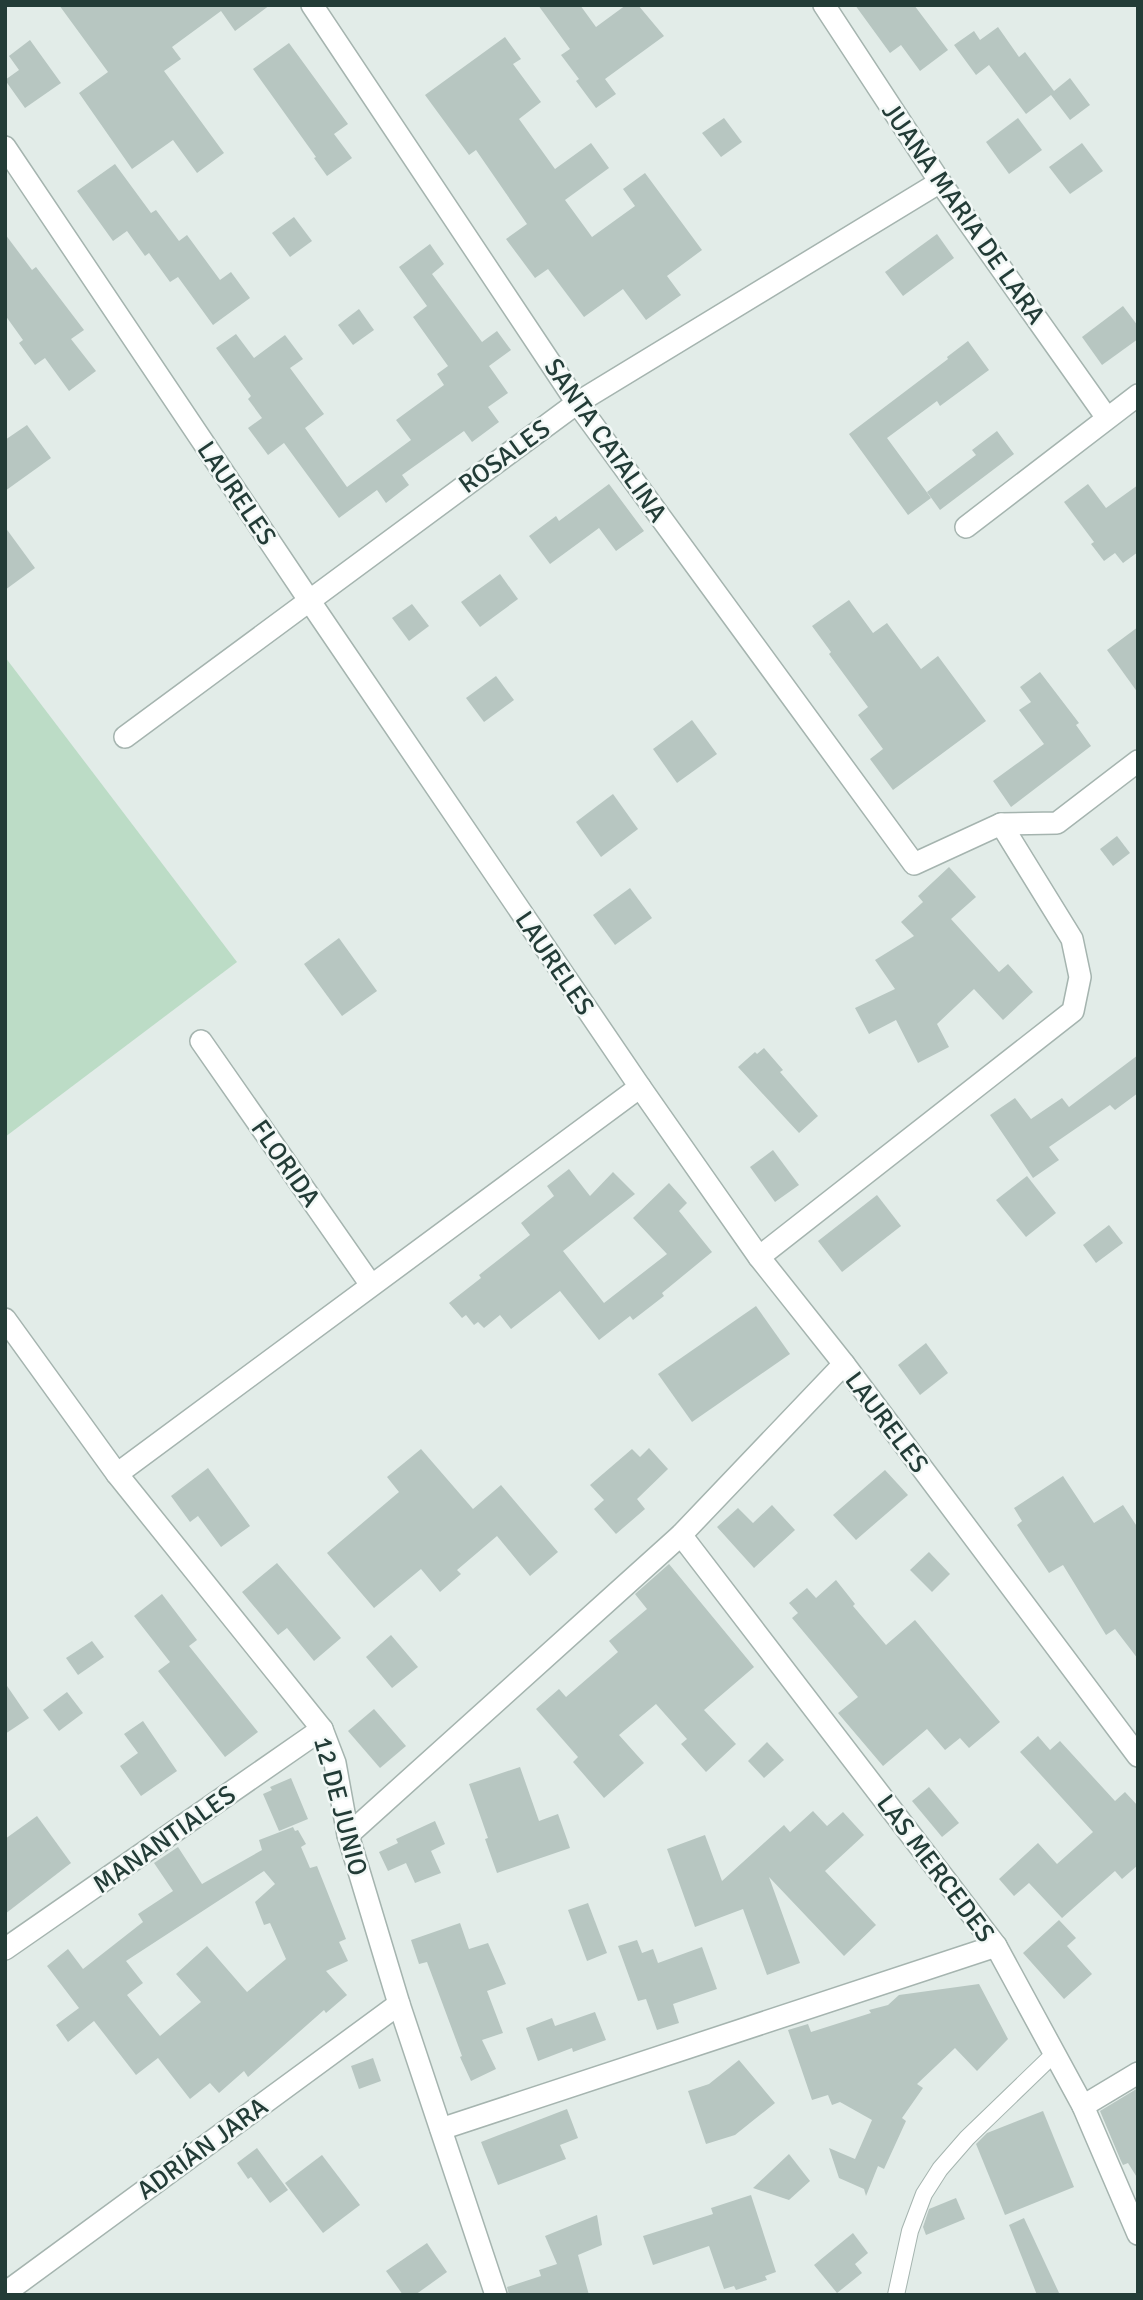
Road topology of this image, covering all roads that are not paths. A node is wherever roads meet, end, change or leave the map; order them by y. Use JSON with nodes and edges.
{"nodes":[{"id":1,"x":312,"y":5,"type":"edge"},
{"id":2,"x":824,"y":5,"type":"edge"},
{"id":3,"x":5,"y":146,"type":"edge"},
{"id":4,"x":940,"y":182,"type":"junction"},
{"id":5,"x":1138,"y":395,"type":"edge"},
{"id":6,"x":577,"y":402,"type":"junction"},
{"id":7,"x":1108,"y":418,"type":"junction"},
{"id":8,"x":966,"y":527,"type":"dead end"},
{"id":9,"x":309,"y":600,"type":"junction"},
{"id":10,"x":125,"y":737,"type":"dead end"},
{"id":11,"x":1138,"y":761,"type":"edge"},
{"id":12,"x":1001,"y":824,"type":"junction"},
{"id":13,"x":201,"y":1041,"type":"dead end"},
{"id":14,"x":640,"y":1087,"type":"junction"},
{"id":15,"x":759,"y":1257,"type":"junction"},
{"id":16,"x":371,"y":1285,"type":"junction"},
{"id":17,"x":5,"y":1319,"type":"edge"},
{"id":18,"x":844,"y":1364,"type":"junction"},
{"id":19,"x":117,"y":1474,"type":"junction"},
{"id":20,"x":681,"y":1535,"type":"junction"},
{"id":21,"x":322,"y":1729,"type":"junction"},
{"id":22,"x":1138,"y":1756,"type":"edge"},
{"id":23,"x":348,"y":1835,"type":"junction"},
{"id":24,"x":996,"y":1946,"type":"junction"},
{"id":25,"x":5,"y":1949,"type":"edge"},
{"id":26,"x":399,"y":2004,"type":"junction"},
{"id":27,"x":1055,"y":2054,"type":"junction"},
{"id":28,"x":1138,"y":2073,"type":"edge"},
{"id":29,"x":1083,"y":2106,"type":"junction"},
{"id":30,"x":441,"y":2129,"type":"junction"},
{"id":31,"x":1138,"y":2234,"type":"edge"},
{"id":32,"x":5,"y":2293,"type":"edge"},
{"id":33,"x":496,"y":2295,"type":"edge"},
{"id":34,"x":896,"y":2295,"type":"edge"}],
"edges":[{"from":1,"to":6,"type":"street","name":"SANTA CATALINA"},
{"from":2,"to":4,"type":"street","name":"JUANA MARIA DE LARA"},
{"from":3,"to":9,"type":"street","name":"LAURELES"},
{"from":4,"to":6,"type":"street","name":"ROSALES"},
{"from":4,"to":7,"type":"street","name":"JUANA MARIA DE LARA"},
{"from":5,"to":7,"type":"street"},
{"from":6,"to":9,"type":"street","name":"ROSALES"},
{"from":6,"to":12,"type":"street","name":"SANTA CATALINA"},
{"from":7,"to":8,"type":"street"},
{"from":9,"to":10,"type":"street","name":"ROSALES"},
{"from":9,"to":14,"type":"street","name":"LAURELES"},
{"from":11,"to":12,"type":"street"},
{"from":12,"to":15,"type":"street"},
{"from":13,"to":16,"type":"street","name":"FLORIDA"},
{"from":14,"to":15,"type":"street","name":"LAURELES"},
{"from":14,"to":16,"type":"street"},
{"from":15,"to":18,"type":"street","name":"LAURELES"},
{"from":16,"to":19,"type":"street"},
{"from":17,"to":19,"type":"street","name":"12 DE JUNIO"},
{"from":18,"to":20,"type":"street"},
{"from":18,"to":22,"type":"street","name":"LAURELES"},
{"from":19,"to":21,"type":"street","name":"12 DE JUNIO"},
{"from":20,"to":23,"type":"street"},
{"from":20,"to":24,"type":"street","name":"LAS MERCEDES"},
{"from":21,"to":23,"type":"street","name":"12 DE JUNIO"},
{"from":21,"to":25,"type":"street","name":"MANANTIALES"},
{"from":23,"to":26,"type":"street","name":"12 DE JUNIO"},
{"from":24,"to":27,"type":"street","name":"LAS MERCEDES"},
{"from":24,"to":30,"type":"street"},
{"from":26,"to":30,"type":"street","name":"12 DE JUNIO"},
{"from":26,"to":32,"type":"street","name":"ADRIÁN JARA"},
{"from":27,"to":29,"type":"street","name":"LAS MERCEDES"},
{"from":27,"to":34,"type":"lane"},
{"from":28,"to":29,"type":"street"},
{"from":29,"to":31,"type":"street","name":"LAS MERCEDES"},
{"from":30,"to":33,"type":"street","name":"12 DE JUNIO"}]}
